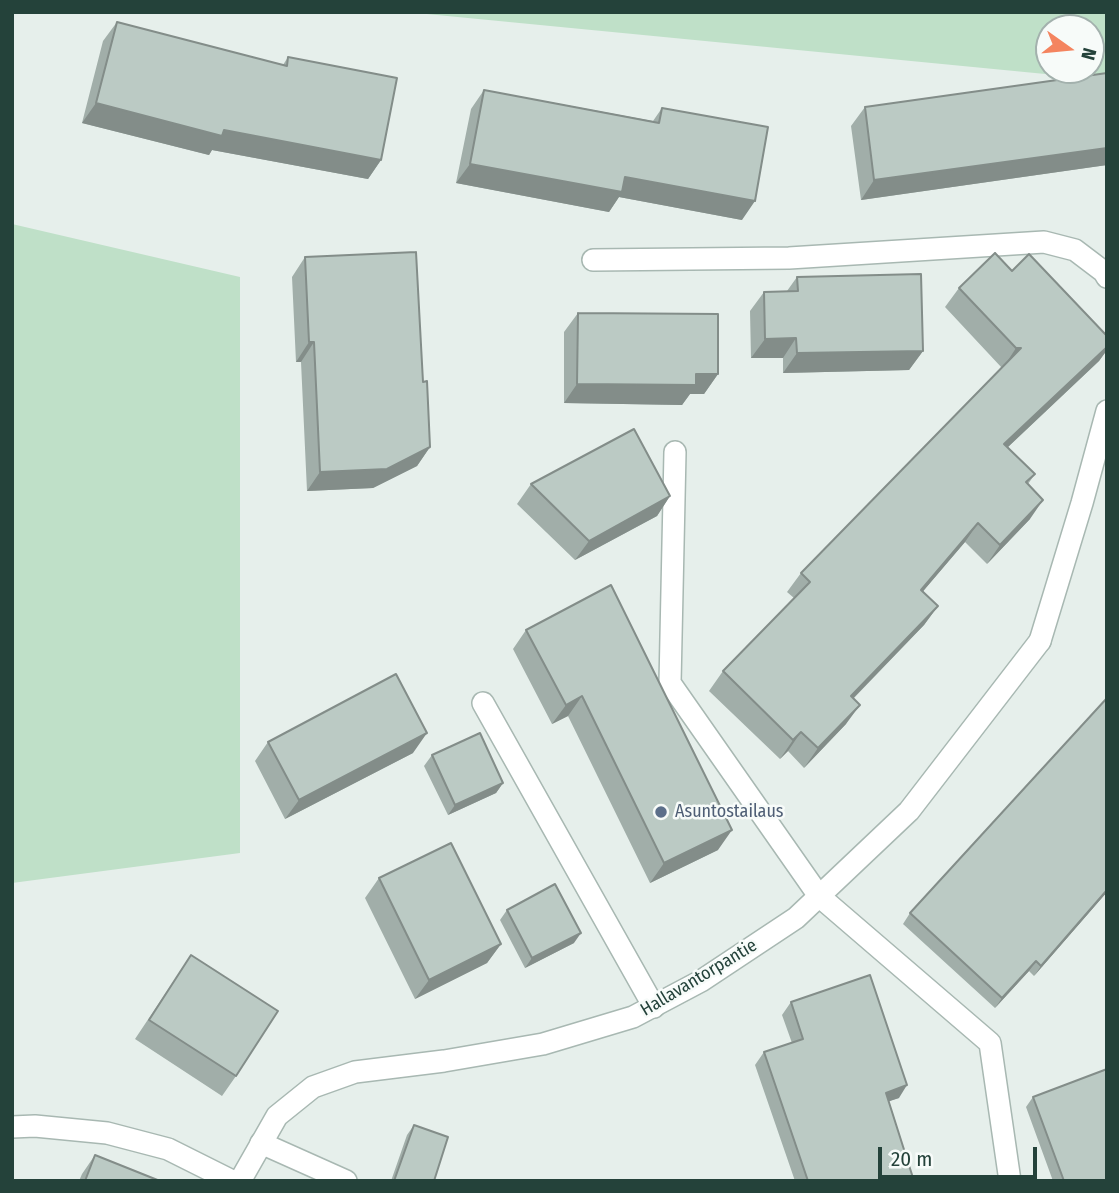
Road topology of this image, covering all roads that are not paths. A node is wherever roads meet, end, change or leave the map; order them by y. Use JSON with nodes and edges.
{"nodes":[{"id":1,"x":593,"y":260,"type":"dead end"},
{"id":2,"x":1107,"y":277,"type":"edge"},
{"id":3,"x":1107,"y":411,"type":"edge"},
{"id":4,"x":675,"y":452,"type":"dead end"},
{"id":5,"x":483,"y":703,"type":"dead end"},
{"id":6,"x":819,"y":896,"type":"junction"},
{"id":7,"x":654,"y":1007,"type":"junction"},
{"id":8,"x":12,"y":1127,"type":"edge"},
{"id":9,"x":261,"y":1143,"type":"junction"},
{"id":10,"x":232,"y":1181,"type":"edge"},
{"id":11,"x":240,"y":1181,"type":"edge"},
{"id":12,"x":346,"y":1181,"type":"edge"},
{"id":13,"x":1010,"y":1181,"type":"edge"}],
"edges":[{"from":1,"to":2,"type":"street"},
{"from":3,"to":6,"type":"street","name":"Hallavantorpantie"},
{"from":4,"to":6,"type":"street"},
{"from":5,"to":7,"type":"street"},
{"from":6,"to":7,"type":"street","name":"Hallavantorpantie"},
{"from":6,"to":13,"type":"street"},
{"from":7,"to":9,"type":"street","name":"Hallavantorpantie"},
{"from":8,"to":10,"type":"street"},
{"from":9,"to":11,"type":"street","name":"Hallavantorpantie"},
{"from":9,"to":12,"type":"street"}]}
